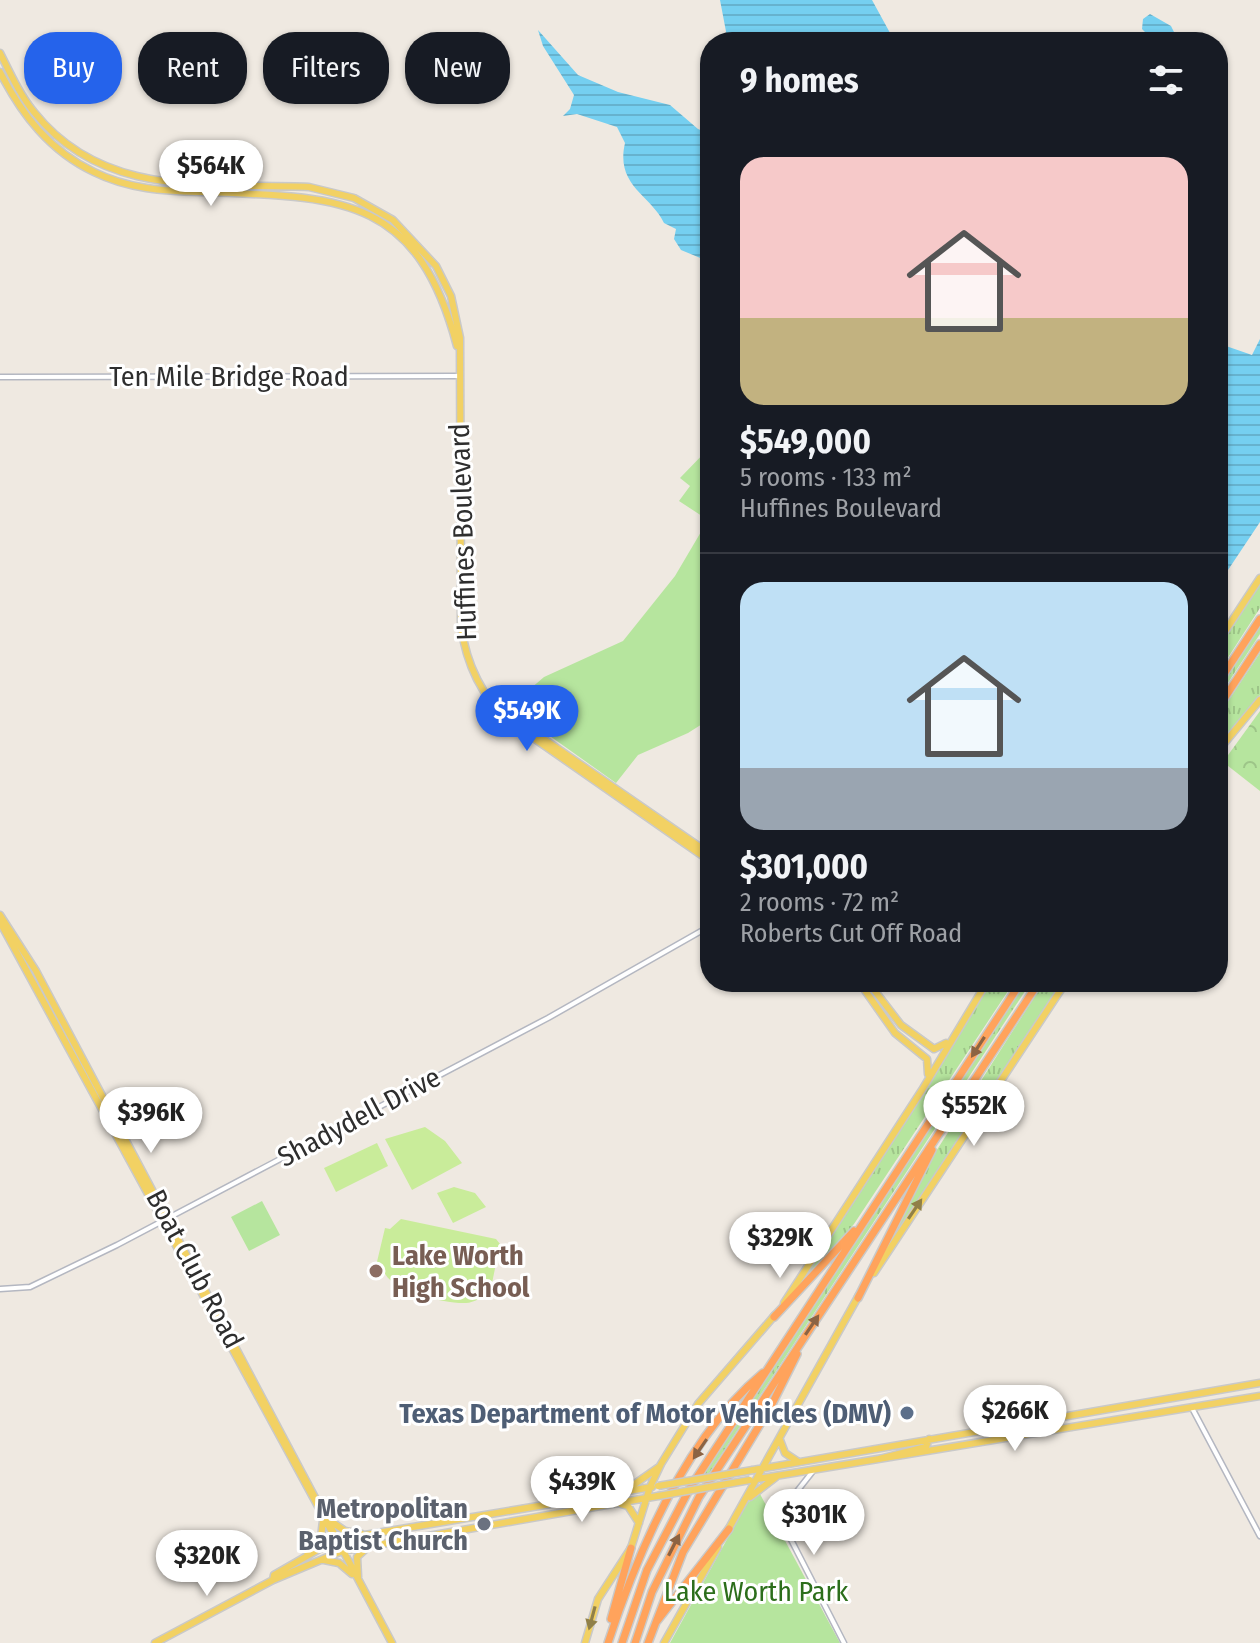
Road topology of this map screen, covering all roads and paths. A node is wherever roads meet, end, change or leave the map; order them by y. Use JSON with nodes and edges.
{"nodes":[{"id":1,"x":0,"y":53,"type":"edge"},
{"id":2,"x":0,"y":72,"type":"edge"},
{"id":3,"x":458,"y":351,"type":"junction"},
{"id":4,"x":459,"y":376,"type":"junction"},
{"id":5,"x":0,"y":377,"type":"edge"},
{"id":6,"x":1260,"y":578,"type":"edge"},
{"id":7,"x":1260,"y":619,"type":"edge"},
{"id":8,"x":1228,"y":627,"type":"edge"},
{"id":9,"x":1260,"y":644,"type":"edge"},
{"id":10,"x":1228,"y":668,"type":"edge"},
{"id":11,"x":1228,"y":693,"type":"edge"},
{"id":12,"x":1260,"y":700,"type":"edge"},
{"id":13,"x":495,"y":706,"type":"junction"},
{"id":14,"x":1228,"y":739,"type":"edge"},
{"id":15,"x":700,"y":847,"type":"edge"},
{"id":16,"x":700,"y":854,"type":"edge"},
{"id":17,"x":0,"y":915,"type":"edge"},
{"id":18,"x":0,"y":922,"type":"edge"},
{"id":19,"x":700,"y":932,"type":"edge"},
{"id":20,"x":866,"y":992,"type":"edge"},
{"id":21,"x":875,"y":992,"type":"edge"},
{"id":22,"x":981,"y":992,"type":"edge"},
{"id":23,"x":1014,"y":992,"type":"edge"},
{"id":24,"x":1032,"y":992,"type":"edge"},
{"id":25,"x":1059,"y":992,"type":"edge"},
{"id":26,"x":891,"y":1014,"type":"junction"},
{"id":27,"x":884,"y":1019,"type":"junction"},
{"id":28,"x":949,"y":1041,"type":"junction"},
{"id":29,"x":922,"y":1090,"type":"junction"},
{"id":30,"x":101,"y":1105,"type":"junction"},
{"id":31,"x":954,"y":1109,"type":"junction"},
{"id":32,"x":134,"y":1154,"type":"junction"},
{"id":33,"x":866,"y":1217,"type":"junction"},
{"id":34,"x":166,"y":1219,"type":"junction"},
{"id":35,"x":0,"y":1289,"type":"edge"},
{"id":36,"x":858,"y":1298,"type":"junction"},
{"id":37,"x":774,"y":1317,"type":"junction"},
{"id":38,"x":798,"y":1345,"type":"junction"},
{"id":39,"x":769,"y":1369,"type":"junction"},
{"id":40,"x":1260,"y":1383,"type":"edge"},
{"id":41,"x":1190,"y":1395,"type":"junction"},
{"id":42,"x":1260,"y":1396,"type":"edge"},
{"id":43,"x":1147,"y":1402,"type":"junction"},
{"id":44,"x":1122,"y":1406,"type":"junction"},
{"id":45,"x":1192,"y":1408,"type":"junction"},
{"id":46,"x":1149,"y":1415,"type":"junction"},
{"id":47,"x":1124,"y":1419,"type":"junction"},
{"id":48,"x":1032,"y":1422,"type":"junction"},
{"id":49,"x":1035,"y":1435,"type":"junction"},
{"id":50,"x":780,"y":1439,"type":"junction"},
{"id":51,"x":929,"y":1439,"type":"junction"},
{"id":52,"x":797,"y":1461,"type":"junction"},
{"id":53,"x":875,"y":1461,"type":"junction"},
{"id":54,"x":661,"y":1464,"type":"junction"},
{"id":55,"x":765,"y":1467,"type":"junction"},
{"id":56,"x":814,"y":1470,"type":"junction"},
{"id":57,"x":779,"y":1475,"type":"junction"},
{"id":58,"x":758,"y":1478,"type":"junction"},
{"id":59,"x":650,"y":1487,"type":"junction"},
{"id":60,"x":620,"y":1492,"type":"junction"},
{"id":61,"x":646,"y":1499,"type":"junction"},
{"id":62,"x":745,"y":1502,"type":"junction"},
{"id":63,"x":618,"y":1503,"type":"junction"},
{"id":64,"x":461,"y":1518,"type":"junction"},
{"id":65,"x":326,"y":1520,"type":"junction"},
{"id":66,"x":435,"y":1522,"type":"junction"},
{"id":67,"x":639,"y":1523,"type":"junction"},
{"id":68,"x":463,"y":1528,"type":"junction"},
{"id":69,"x":729,"y":1529,"type":"junction"},
{"id":70,"x":436,"y":1533,"type":"junction"},
{"id":71,"x":365,"y":1535,"type":"junction"},
{"id":72,"x":1260,"y":1536,"type":"edge"},
{"id":73,"x":338,"y":1543,"type":"junction"},
{"id":74,"x":373,"y":1544,"type":"junction"},
{"id":75,"x":631,"y":1548,"type":"junction"},
{"id":76,"x":342,"y":1551,"type":"junction"},
{"id":77,"x":320,"y":1559,"type":"junction"},
{"id":78,"x":289,"y":1565,"type":"junction"},
{"id":79,"x":273,"y":1580,"type":"junction"},
{"id":80,"x":358,"y":1581,"type":"junction"},
{"id":81,"x":654,"y":1626,"type":"junction"},
{"id":82,"x":155,"y":1643,"type":"edge"},
{"id":83,"x":392,"y":1643,"type":"edge"},
{"id":84,"x":585,"y":1643,"type":"edge"},
{"id":85,"x":607,"y":1643,"type":"edge"},
{"id":86,"x":622,"y":1643,"type":"edge"},
{"id":87,"x":635,"y":1643,"type":"edge"},
{"id":88,"x":648,"y":1643,"type":"edge"},
{"id":89,"x":664,"y":1643,"type":"edge"},
{"id":90,"x":844,"y":1643,"type":"edge"}],
"edges":[{"from":1,"to":3,"type":"main road","name":"Huffines Boulevard"},
{"from":2,"to":3,"type":"main road","name":"Huffines Boulevard"},
{"from":3,"to":4,"type":"main road","name":"Huffines Boulevard"},
{"from":4,"to":5,"type":"street","name":"Ten Mile Bridge Road"},
{"from":4,"to":13,"type":"main road","name":"Huffines Boulevard"},
{"from":6,"to":8,"type":"main road"},
{"from":7,"to":10,"type":"highway"},
{"from":9,"to":11,"type":"highway"},
{"from":12,"to":14,"type":"main road"},
{"from":13,"to":15,"type":"main road","name":"Huffines Boulevard"},
{"from":13,"to":16,"type":"main road","name":"Huffines Boulevard"},
{"from":17,"to":32,"type":"main road","name":"Boat Club Road"},
{"from":18,"to":30,"type":"main road","name":"Boat Club Road"},
{"from":19,"to":34,"type":"street","name":"Shadydell Drive"},
{"from":20,"to":27,"type":"main road"},
{"from":21,"to":26,"type":"main road"},
{"from":22,"to":28,"type":"main road"},
{"from":23,"to":33,"type":"highway","one_way":true},
{"from":24,"to":31,"type":"highway"},
{"from":36,"to":25,"type":"main road","one_way":true},
{"from":26,"to":27,"type":"main road"},
{"from":26,"to":28,"type":"main road"},
{"from":27,"to":29,"type":"main road"},
{"from":28,"to":29,"type":"main road"},
{"from":29,"to":37,"type":"main road"},
{"from":30,"to":32,"type":"main road"},
{"from":30,"to":34,"type":"main road","name":"Boat Club Road"},
{"from":31,"to":36,"type":"highway"},
{"from":38,"to":31,"type":"highway","one_way":true},
{"from":32,"to":34,"type":"main road","name":"Boat Club Road"},
{"from":33,"to":37,"type":"highway"},
{"from":33,"to":39,"type":"highway"},
{"from":34,"to":35,"type":"street","name":"Shadydell Drive"},
{"from":34,"to":65,"type":"main road","name":"Boat Club Road"},
{"from":36,"to":50,"type":"main road"},
{"from":37,"to":54,"type":"main road"},
{"from":38,"to":81,"type":"highway"},
{"from":87,"to":38,"type":"highway","one_way":true},
{"from":39,"to":85,"type":"highway","one_way":true},
{"from":39,"to":86,"type":"highway"},
{"from":40,"to":41,"type":"main road"},
{"from":41,"to":43,"type":"main road"},
{"from":41,"to":45,"type":"main road"},
{"from":42,"to":45,"type":"main road"},
{"from":43,"to":44,"type":"main road"},
{"from":43,"to":46,"type":"main road"},
{"from":44,"to":47,"type":"main road"},
{"from":44,"to":48,"type":"main road"},
{"from":45,"to":46,"type":"main road"},
{"from":45,"to":72,"type":"street"},
{"from":46,"to":47,"type":"main road"},
{"from":47,"to":49,"type":"main road"},
{"from":48,"to":49,"type":"main road"},
{"from":48,"to":51,"type":"main road"},
{"from":49,"to":53,"type":"main road"},
{"from":50,"to":52,"type":"main road"},
{"from":50,"to":55,"type":"main road"},
{"from":51,"to":52,"type":"main road"},
{"from":51,"to":53,"type":"main road"},
{"from":52,"to":55,"type":"main road"},
{"from":53,"to":56,"type":"main road"},
{"from":54,"to":59,"type":"main road"},
{"from":54,"to":60,"type":"main road"},
{"from":55,"to":58,"type":"main road"},
{"from":55,"to":59,"type":"main road","bridge":true},
{"from":56,"to":57,"type":"main road"},
{"from":56,"to":90,"type":"street"},
{"from":57,"to":58,"type":"main road"},
{"from":57,"to":62,"type":"main road"},
{"from":58,"to":61,"type":"main road","bridge":true},
{"from":58,"to":62,"type":"main road"},
{"from":59,"to":60,"type":"main road"},
{"from":59,"to":61,"type":"main road"},
{"from":60,"to":64,"type":"main road"},
{"from":61,"to":63,"type":"main road"},
{"from":61,"to":67,"type":"main road"},
{"from":62,"to":69,"type":"main road"},
{"from":63,"to":67,"type":"main road"},
{"from":63,"to":68,"type":"main road"},
{"from":64,"to":66,"type":"main road"},
{"from":64,"to":68,"type":"main road"},
{"from":65,"to":71,"type":"main road"},
{"from":65,"to":73,"type":"main road","name":"Boat Club Road"},
{"from":65,"to":78,"type":"main road"},
{"from":66,"to":70,"type":"main road"},
{"from":66,"to":71,"type":"main road"},
{"from":67,"to":75,"type":"main road"},
{"from":68,"to":70,"type":"main road"},
{"from":69,"to":81,"type":"highway"},
{"from":69,"to":89,"type":"main road"},
{"from":70,"to":74,"type":"main road"},
{"from":71,"to":73,"type":"main road"},
{"from":73,"to":76,"type":"main road","name":"Boat Club Road"},
{"from":73,"to":78,"type":"main road"},
{"from":74,"to":76,"type":"main road"},
{"from":74,"to":80,"type":"main road"},
{"from":75,"to":84,"type":"main road","one_way":true},
{"from":75,"to":85,"type":"highway"},
{"from":76,"to":77,"type":"main road"},
{"from":76,"to":80,"type":"main road","name":"Boat Club Road"},
{"from":77,"to":79,"type":"main road"},
{"from":77,"to":80,"type":"main road"},
{"from":78,"to":79,"type":"main road"},
{"from":79,"to":82,"type":"main road"},
{"from":80,"to":83,"type":"main road","name":"Boat Club Road"},
{"from":81,"to":88,"type":"highway"}]}
